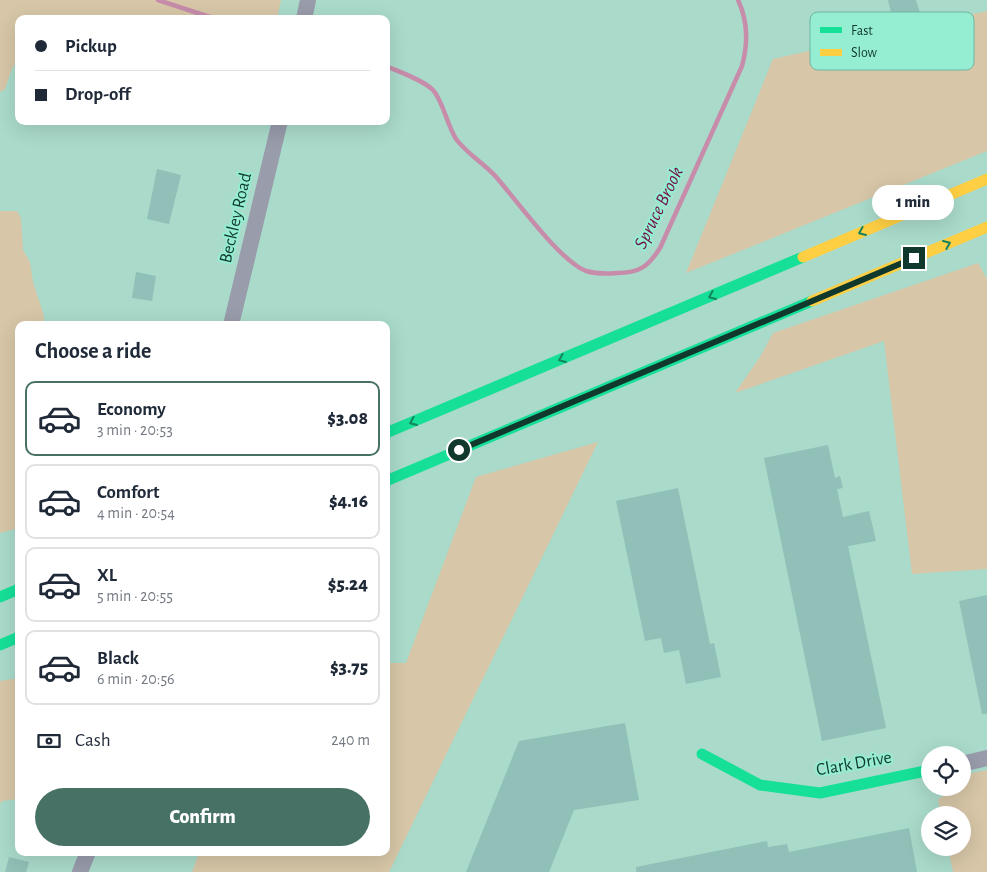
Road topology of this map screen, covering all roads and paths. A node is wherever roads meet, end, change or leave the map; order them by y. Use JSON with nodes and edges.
{"nodes":[{"id":1,"x":308,"y":0,"type":"edge"},
{"id":2,"x":305,"y":15,"type":"edge"},
{"id":3,"x":279,"y":125,"type":"edge"},
{"id":4,"x":987,"y":179,"type":"edge"},
{"id":5,"x":987,"y":227,"type":"edge"},
{"id":6,"x":232,"y":321,"type":"edge"},
{"id":7,"x":390,"y":432,"type":"edge"},
{"id":8,"x":390,"y":479,"type":"edge"},
{"id":9,"x":15,"y":591,"type":"edge"},
{"id":10,"x":0,"y":597,"type":"edge"},
{"id":11,"x":15,"y":639,"type":"edge"},
{"id":12,"x":0,"y":645,"type":"edge"},
{"id":13,"x":702,"y":754,"type":"dead end"},
{"id":14,"x":987,"y":758,"type":"edge"},
{"id":15,"x":971,"y":762,"type":"edge"},
{"id":16,"x":921,"y":772,"type":"edge"},
{"id":17,"x":86,"y":856,"type":"edge"},
{"id":18,"x":80,"y":872,"type":"edge"}],
"edges":[{"from":1,"to":2,"type":"street"},
{"from":3,"to":6,"type":"street","name":"Beckley Road"},
{"from":4,"to":7,"type":"main road","one_way":true},
{"from":8,"to":5,"type":"main road","one_way":true},
{"from":9,"to":10,"type":"main road"},
{"from":11,"to":12,"type":"main road"},
{"from":13,"to":16,"type":"main road","name":"Clark Drive"},
{"from":14,"to":15,"type":"street"},
{"from":17,"to":18,"type":"street"}]}
